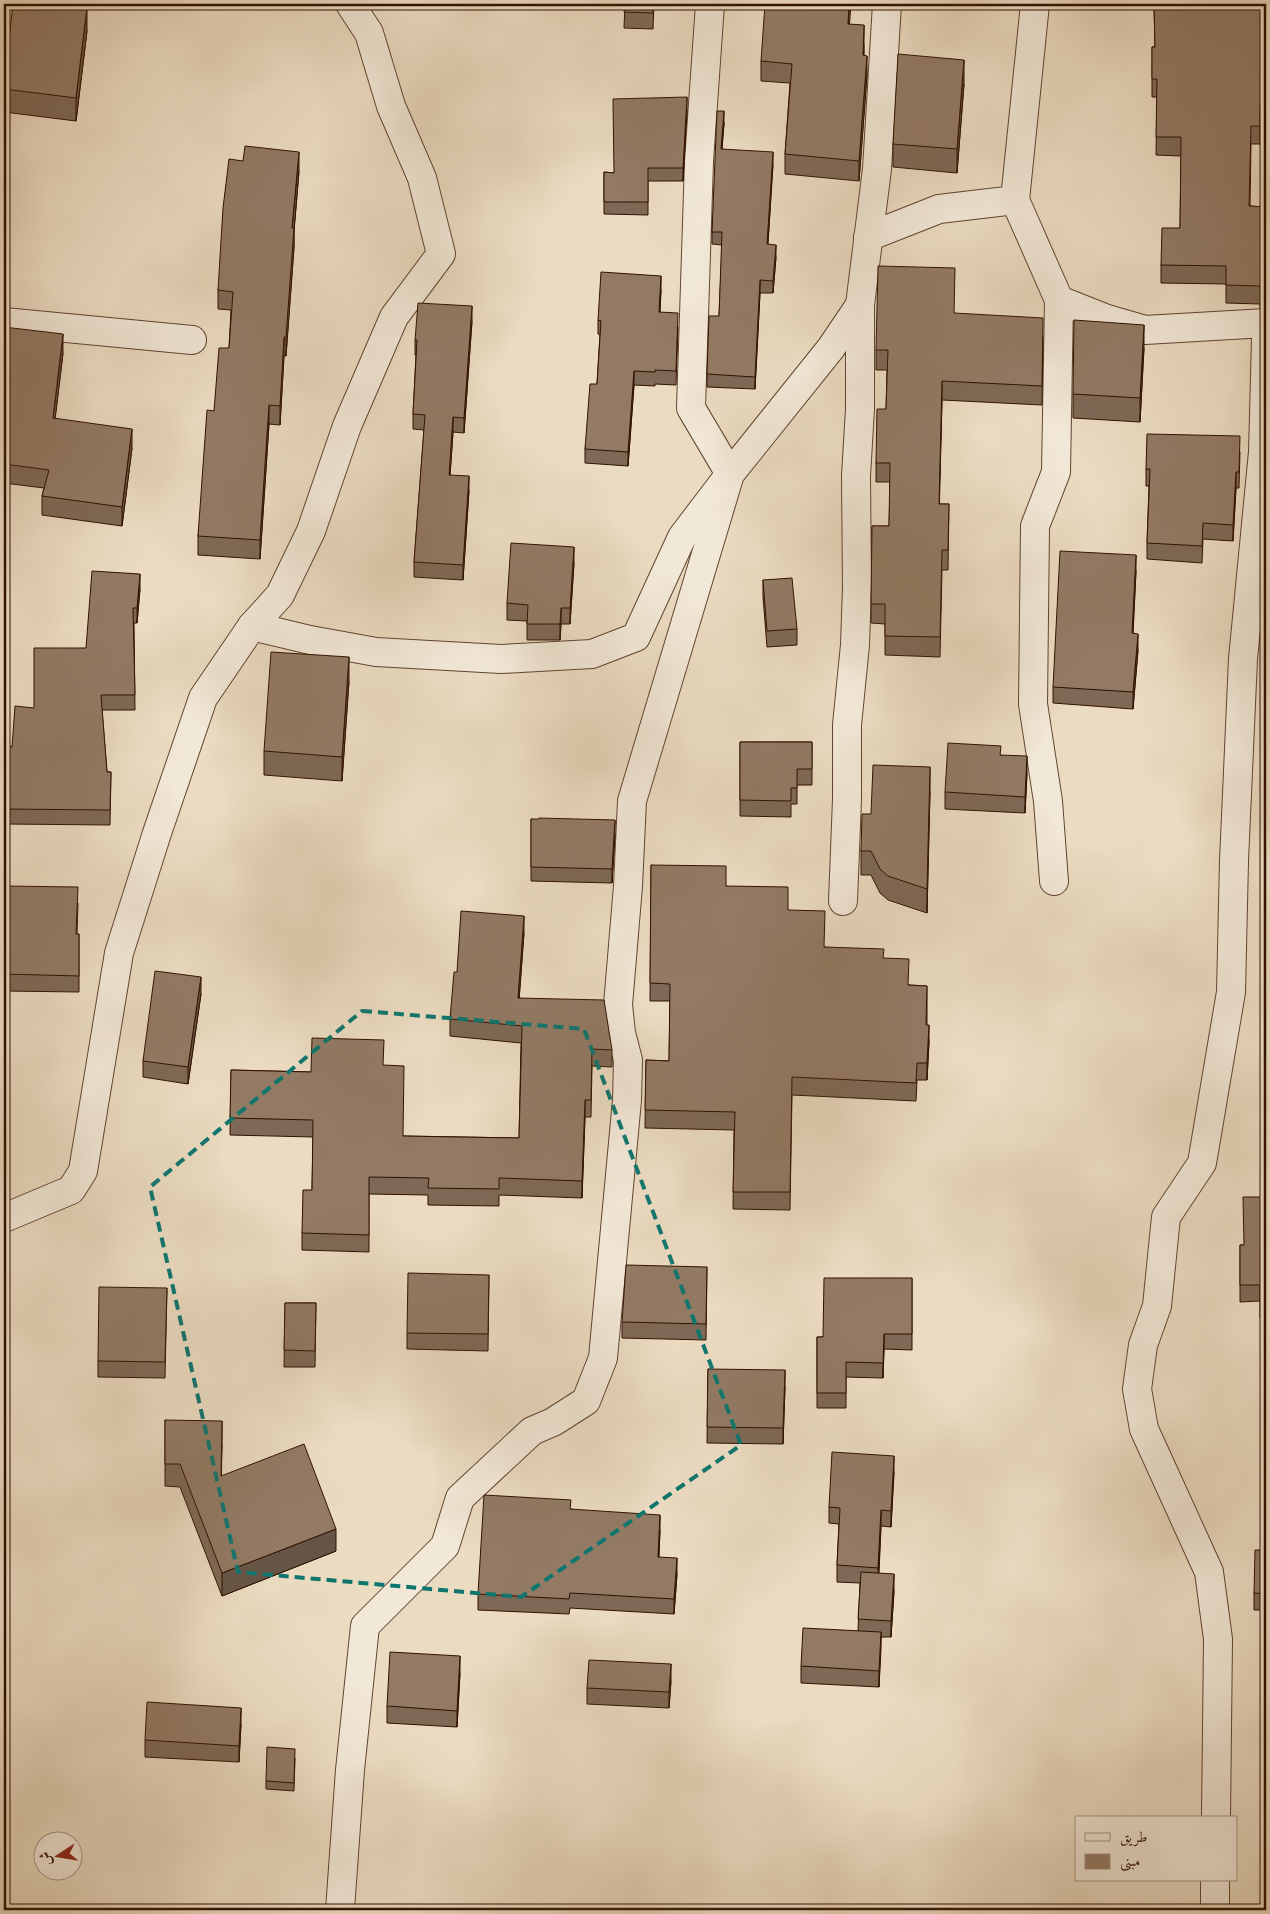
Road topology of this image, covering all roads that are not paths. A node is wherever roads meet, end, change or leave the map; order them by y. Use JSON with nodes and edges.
{"nodes":[{"id":1,"x":350,"y":4,"type":"edge"},
{"id":2,"x":710,"y":4,"type":"edge"},
{"id":3,"x":887,"y":4,"type":"edge"},
{"id":4,"x":1035,"y":4,"type":"edge"},
{"id":5,"x":1015,"y":200,"type":"junction"},
{"id":6,"x":868,"y":237,"type":"junction"},
{"id":7,"x":1059,"y":300,"type":"junction"},
{"id":8,"x":860,"y":305,"type":"junction"},
{"id":9,"x":4,"y":322,"type":"edge"},
{"id":10,"x":1266,"y":323,"type":"edge"},
{"id":11,"x":1266,"y":339,"type":"edge"},
{"id":12,"x":192,"y":340,"type":"dead end"},
{"id":13,"x":730,"y":474,"type":"junction"},
{"id":14,"x":252,"y":626,"type":"junction"},
{"id":15,"x":1054,"y":881,"type":"dead end"},
{"id":16,"x":843,"y":901,"type":"dead end"},
{"id":17,"x":4,"y":1218,"type":"edge"},
{"id":18,"x":1216,"y":1816,"type":"edge"},
{"id":19,"x":1216,"y":1882,"type":"edge"},
{"id":20,"x":340,"y":1910,"type":"edge"},
{"id":21,"x":1215,"y":1910,"type":"edge"}],
"edges":[{"from":1,"to":14,"type":"street"},
{"from":2,"to":13,"type":"street"},
{"from":3,"to":6,"type":"street"},
{"from":4,"to":5,"type":"street"},
{"from":5,"to":6,"type":"street"},
{"from":5,"to":7,"type":"street"},
{"from":6,"to":8,"type":"street"},
{"from":7,"to":10,"type":"street"},
{"from":7,"to":15,"type":"street"},
{"from":8,"to":13,"type":"street"},
{"from":8,"to":16,"type":"street"},
{"from":9,"to":12,"type":"street"},
{"from":11,"to":18,"type":"street"},
{"from":13,"to":14,"type":"street"},
{"from":13,"to":20,"type":"street"},
{"from":14,"to":17,"type":"street"},
{"from":19,"to":21,"type":"street"}]}
